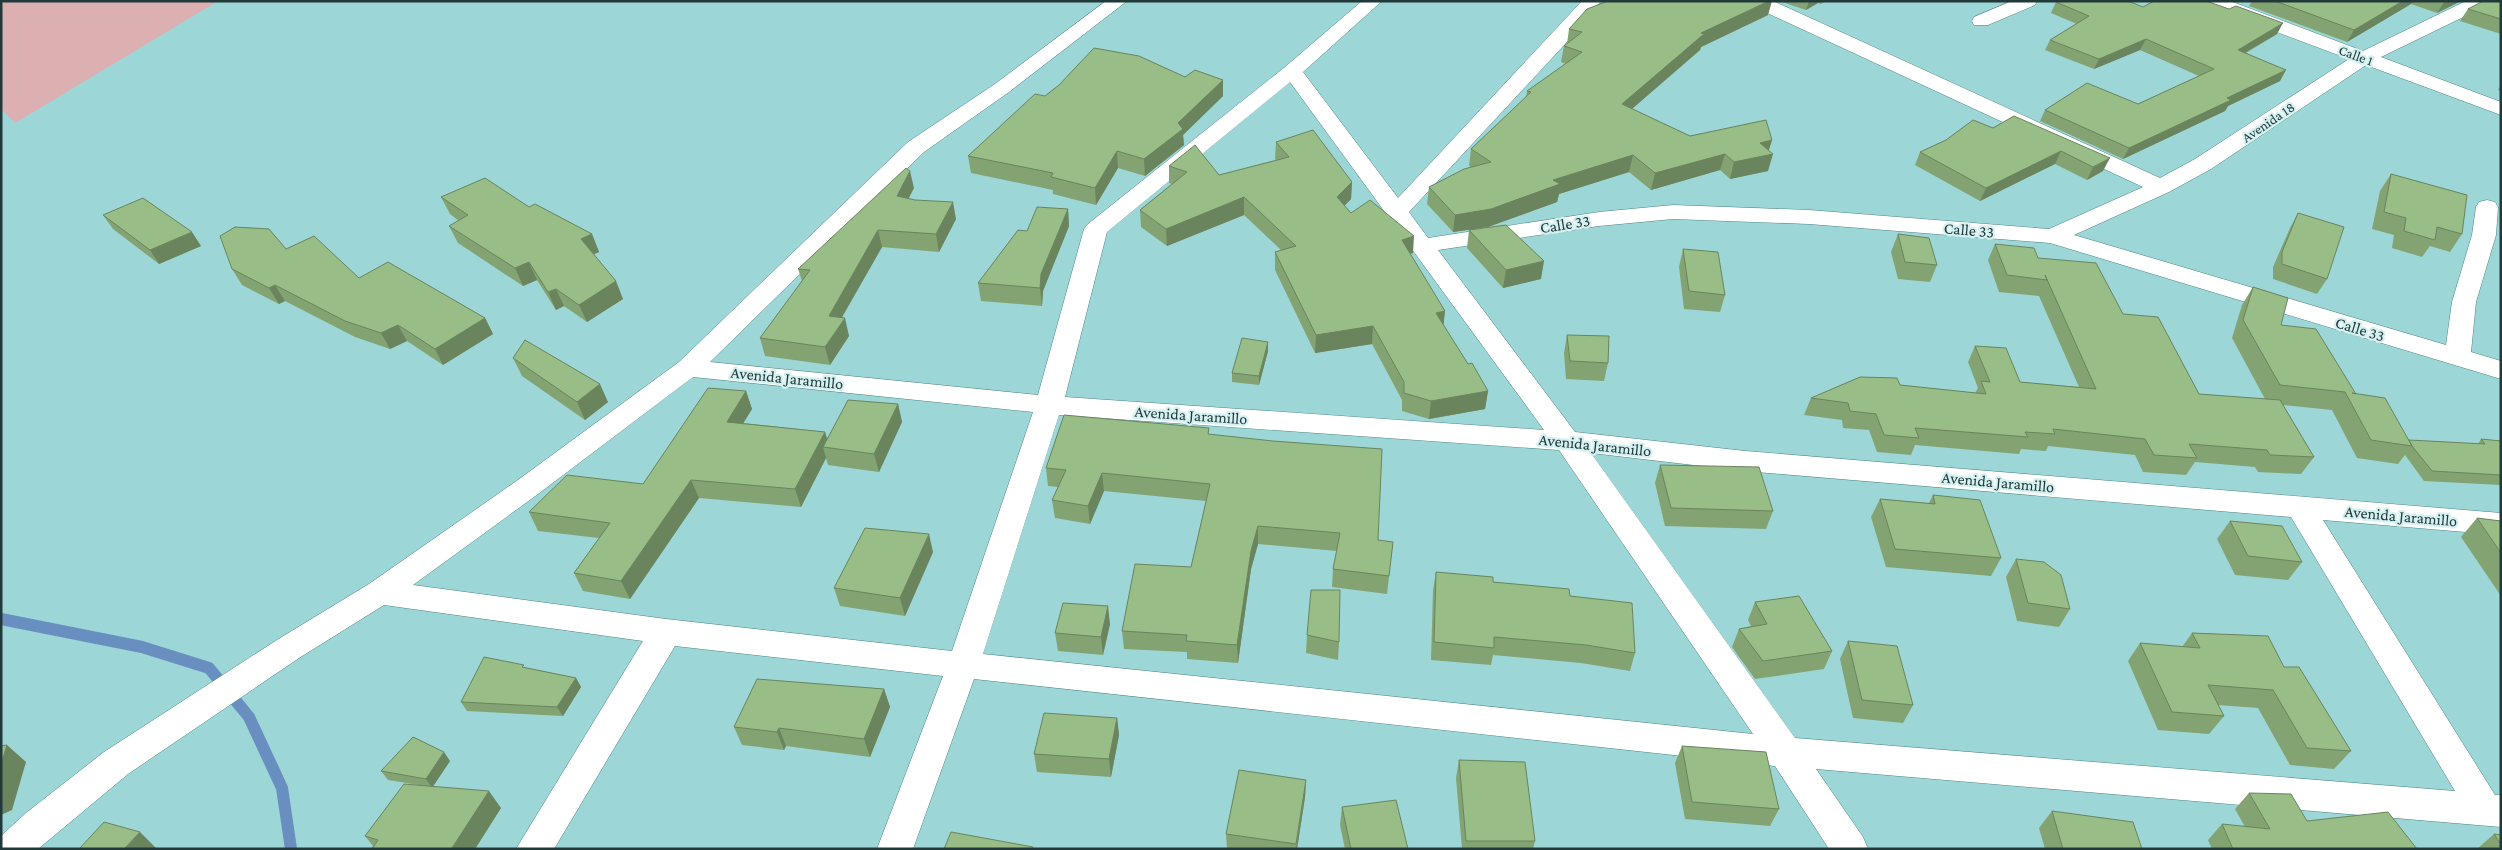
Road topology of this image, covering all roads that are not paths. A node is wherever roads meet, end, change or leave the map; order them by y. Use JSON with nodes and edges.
{"nodes":[{"id":1,"x":1118,"y":1,"type":"edge"},
{"id":2,"x":1373,"y":1,"type":"edge"},
{"id":3,"x":1592,"y":1,"type":"edge"},
{"id":4,"x":1757,"y":1,"type":"edge"},
{"id":5,"x":2028,"y":1,"type":"edge"},
{"id":6,"x":2212,"y":1,"type":"edge"},
{"id":7,"x":2480,"y":2,"type":"edge"},
{"id":8,"x":2501,"y":9,"type":"edge"},
{"id":9,"x":1982,"y":21,"type":"dead end"},
{"id":10,"x":2364,"y":58,"type":"junction"},
{"id":11,"x":1292,"y":71,"type":"junction"},
{"id":12,"x":2501,"y":109,"type":"edge"},
{"id":13,"x":2161,"y":188,"type":"junction"},
{"id":14,"x":2488,"y":207,"type":"dead end"},
{"id":15,"x":1396,"y":212,"type":"junction"},
{"id":16,"x":2052,"y":236,"type":"junction"},
{"id":17,"x":1420,"y":246,"type":"junction"},
{"id":18,"x":2457,"y":357,"type":"junction"},
{"id":19,"x":688,"y":368,"type":"junction"},
{"id":20,"x":2501,"y":370,"type":"edge"},
{"id":21,"x":1048,"y":405,"type":"junction"},
{"id":22,"x":1567,"y":440,"type":"junction"},
{"id":23,"x":2300,"y":507,"type":"junction"},
{"id":24,"x":2501,"y":524,"type":"edge"},
{"id":25,"x":380,"y":592,"type":"junction"},
{"id":26,"x":666,"y":632,"type":"junction"},
{"id":27,"x":963,"y":666,"type":"junction"},
{"id":28,"x":1785,"y":752,"type":"junction"},
{"id":29,"x":2493,"y":811,"type":"edge"},
{"id":30,"x":13,"y":849,"type":"edge"},
{"id":31,"x":534,"y":849,"type":"edge"},
{"id":32,"x":895,"y":849,"type":"edge"},
{"id":33,"x":1850,"y":849,"type":"edge"}],
"edges":[{"from":1,"to":19,"type":"street"},
{"from":2,"to":11,"type":"street"},
{"from":3,"to":15,"type":"street"},
{"from":4,"to":13,"type":"street"},
{"from":5,"to":9,"type":"street"},
{"from":6,"to":10,"type":"street","name":"Calle 1"},
{"from":7,"to":8,"type":"street"},
{"from":7,"to":10,"type":"street","name":"Avenida 18"},
{"from":10,"to":12,"type":"street","name":"Calle 1"},
{"from":10,"to":13,"type":"street","name":"Avenida 18"},
{"from":11,"to":15,"type":"street"},
{"from":11,"to":21,"type":"street"},
{"from":13,"to":16,"type":"street","name":"Avenida 18"},
{"from":14,"to":18,"type":"street"},
{"from":15,"to":17,"type":"street"},
{"from":16,"to":17,"type":"street","name":"Calle 33"},
{"from":16,"to":18,"type":"street","name":"Calle 33"},
{"from":17,"to":22,"type":"street"},
{"from":18,"to":20,"type":"street","name":"Calle 33"},
{"from":19,"to":21,"type":"street","name":"Avenida Jaramillo"},
{"from":19,"to":25,"type":"street"},
{"from":21,"to":22,"type":"street","name":"Avenida Jaramillo"},
{"from":21,"to":27,"type":"street"},
{"from":22,"to":23,"type":"street","name":"Avenida Jaramillo"},
{"from":22,"to":28,"type":"street"},
{"from":23,"to":24,"type":"street","name":"Avenida Jaramillo"},
{"from":23,"to":29,"type":"street"},
{"from":25,"to":26,"type":"street"},
{"from":25,"to":30,"type":"street"},
{"from":26,"to":27,"type":"street"},
{"from":26,"to":31,"type":"street"},
{"from":27,"to":28,"type":"street"},
{"from":27,"to":32,"type":"street"},
{"from":28,"to":29,"type":"street"},
{"from":28,"to":33,"type":"street"}]}
